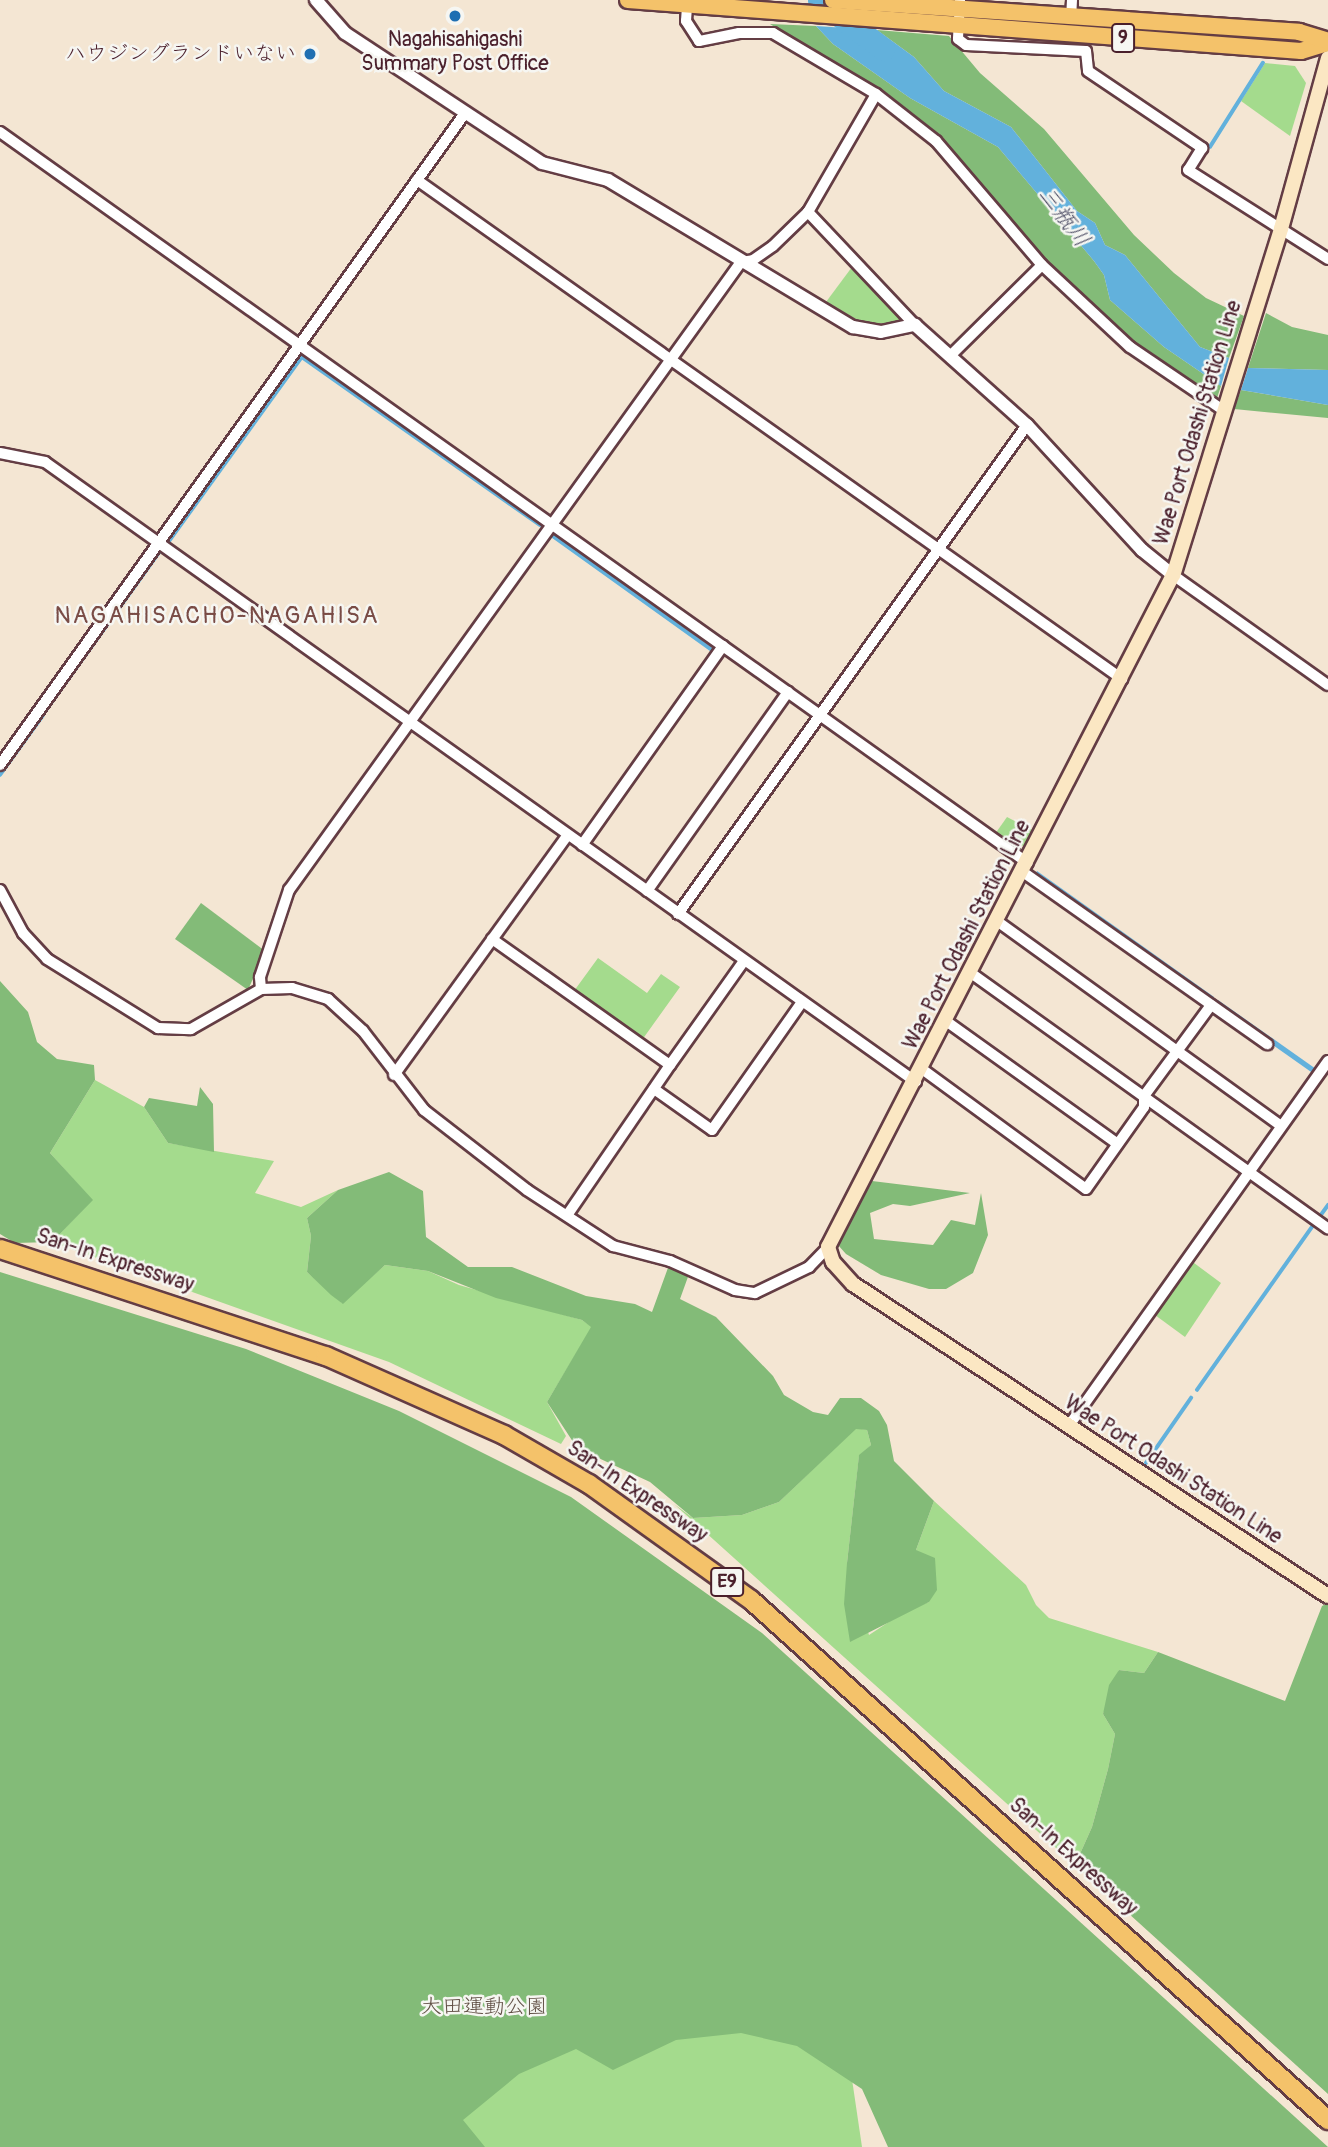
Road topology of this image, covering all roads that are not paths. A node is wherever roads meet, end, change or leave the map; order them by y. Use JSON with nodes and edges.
{"nodes":[{"id":1,"x":316,"y":0,"type":"edge"},
{"id":2,"x":833,"y":0,"type":"edge"},
{"id":3,"x":1072,"y":0,"type":"edge"},
{"id":4,"x":634,"y":1,"type":"edge"},
{"id":5,"x":687,"y":5,"type":"junction"},
{"id":6,"x":960,"y":12,"type":"edge"},
{"id":7,"x":1071,"y":17,"type":"junction"},
{"id":8,"x":1070,"y":34,"type":"junction"},
{"id":9,"x":1328,"y":42,"type":"edge"},
{"id":10,"x":1328,"y":58,"type":"edge"},
{"id":11,"x":876,"y":94,"type":"junction"},
{"id":12,"x":465,"y":113,"type":"junction"},
{"id":13,"x":0,"y":132,"type":"edge"},
{"id":14,"x":417,"y":180,"type":"junction"},
{"id":15,"x":808,"y":212,"type":"junction"},
{"id":16,"x":1281,"y":229,"type":"junction"},
{"id":17,"x":1328,"y":259,"type":"edge"},
{"id":18,"x":741,"y":262,"type":"junction"},
{"id":19,"x":1042,"y":265,"type":"junction"},
{"id":20,"x":915,"y":325,"type":"junction"},
{"id":21,"x":301,"y":344,"type":"junction"},
{"id":22,"x":950,"y":356,"type":"junction"},
{"id":23,"x":670,"y":357,"type":"junction"},
{"id":24,"x":1225,"y":405,"type":"junction"},
{"id":25,"x":1027,"y":425,"type":"junction"},
{"id":26,"x":0,"y":453,"type":"edge"},
{"id":27,"x":551,"y":522,"type":"junction"},
{"id":28,"x":159,"y":544,"type":"junction"},
{"id":29,"x":940,"y":549,"type":"junction"},
{"id":30,"x":1173,"y":575,"type":"junction"},
{"id":31,"x":723,"y":646,"type":"junction"},
{"id":32,"x":1122,"y":679,"type":"junction"},
{"id":33,"x":1328,"y":685,"type":"edge"},
{"id":34,"x":788,"y":692,"type":"junction"},
{"id":35,"x":820,"y":715,"type":"junction"},
{"id":36,"x":407,"y":721,"type":"junction"},
{"id":37,"x":0,"y":765,"type":"edge"},
{"id":38,"x":568,"y":835,"type":"junction"},
{"id":39,"x":582,"y":845,"type":"junction"},
{"id":40,"x":1026,"y":868,"type":"junction"},
{"id":41,"x":0,"y":890,"type":"edge"},
{"id":42,"x":646,"y":891,"type":"junction"},
{"id":43,"x":678,"y":914,"type":"junction"},
{"id":44,"x":997,"y":921,"type":"junction"},
{"id":45,"x":492,"y":939,"type":"junction"},
{"id":46,"x":744,"y":961,"type":"junction"},
{"id":47,"x":971,"y":973,"type":"junction"},
{"id":48,"x":261,"y":989,"type":"junction"},
{"id":49,"x":802,"y":1002,"type":"junction"},
{"id":50,"x":1211,"y":1005,"type":"junction"},
{"id":51,"x":946,"y":1021,"type":"junction"},
{"id":52,"x":1267,"y":1044,"type":"dead end"},
{"id":53,"x":1177,"y":1049,"type":"junction"},
{"id":54,"x":670,"y":1065,"type":"junction"},
{"id":55,"x":1326,"y":1068,"type":"edge"},
{"id":56,"x":394,"y":1075,"type":"junction"},
{"id":57,"x":919,"y":1075,"type":"junction"},
{"id":58,"x":654,"y":1089,"type":"junction"},
{"id":59,"x":1144,"y":1096,"type":"junction"},
{"id":60,"x":1278,"y":1124,"type":"dead end"},
{"id":61,"x":1118,"y":1144,"type":"junction"},
{"id":62,"x":1250,"y":1173,"type":"junction"},
{"id":63,"x":568,"y":1214,"type":"junction"},
{"id":64,"x":1328,"y":1229,"type":"edge"},
{"id":65,"x":828,"y":1247,"type":"junction"},
{"id":66,"x":0,"y":1249,"type":"edge"},
{"id":67,"x":1068,"y":1427,"type":"junction"},
{"id":68,"x":1328,"y":1596,"type":"edge"},
{"id":69,"x":1328,"y":2120,"type":"edge"}],
"edges":[{"from":1,"to":12,"type":"street"},
{"from":2,"to":6,"type":"highway","number":"9"},
{"from":3,"to":7,"type":"street"},
{"from":4,"to":5,"type":"highway","number":"9"},
{"from":5,"to":6,"type":"highway","number":"9"},
{"from":5,"to":11,"type":"street"},
{"from":6,"to":7,"type":"highway","number":"9"},
{"from":6,"to":8,"type":"highway","number":"9"},
{"from":6,"to":16,"type":"street"},
{"from":7,"to":8,"type":"street"},
{"from":7,"to":9,"type":"highway","number":"9"},
{"from":8,"to":9,"type":"highway","number":"9"},
{"from":10,"to":16,"type":"main road","name":"Wae Port Odashi Station Line"},
{"from":11,"to":15,"type":"street"},
{"from":11,"to":19,"type":"street"},
{"from":12,"to":14,"type":"street"},
{"from":12,"to":18,"type":"street"},
{"from":13,"to":21,"type":"street"},
{"from":14,"to":21,"type":"street"},
{"from":14,"to":23,"type":"street"},
{"from":15,"to":18,"type":"street"},
{"from":15,"to":20,"type":"street"},
{"from":16,"to":17,"type":"street"},
{"from":16,"to":24,"type":"main road","name":"Wae Port Odashi Station Line"},
{"from":18,"to":20,"type":"street"},
{"from":18,"to":23,"type":"street"},
{"from":19,"to":22,"type":"street"},
{"from":19,"to":24,"type":"street"},
{"from":20,"to":22,"type":"street"},
{"from":21,"to":27,"type":"street"},
{"from":21,"to":28,"type":"street"},
{"from":22,"to":25,"type":"street"},
{"from":23,"to":27,"type":"street"},
{"from":23,"to":29,"type":"street"},
{"from":24,"to":30,"type":"main road","name":"Wae Port Odashi Station Line"},
{"from":25,"to":29,"type":"street"},
{"from":25,"to":30,"type":"street"},
{"from":26,"to":28,"type":"street"},
{"from":27,"to":31,"type":"street"},
{"from":27,"to":36,"type":"street"},
{"from":28,"to":36,"type":"street"},
{"from":28,"to":37,"type":"street"},
{"from":29,"to":32,"type":"street"},
{"from":29,"to":35,"type":"street"},
{"from":30,"to":32,"type":"main road","name":"Wae Port Odashi Station Line"},
{"from":30,"to":33,"type":"street"},
{"from":31,"to":34,"type":"street"},
{"from":31,"to":39,"type":"street"},
{"from":32,"to":40,"type":"main road","name":"Wae Port Odashi Station Line"},
{"from":34,"to":35,"type":"street"},
{"from":34,"to":42,"type":"street"},
{"from":35,"to":40,"type":"street"},
{"from":35,"to":43,"type":"street"},
{"from":36,"to":38,"type":"street"},
{"from":36,"to":48,"type":"street"},
{"from":38,"to":39,"type":"street"},
{"from":38,"to":45,"type":"street"},
{"from":39,"to":42,"type":"street"},
{"from":40,"to":44,"type":"main road","name":"Wae Port Odashi Station Line"},
{"from":40,"to":50,"type":"street"},
{"from":41,"to":48,"type":"street"},
{"from":42,"to":43,"type":"street"},
{"from":43,"to":46,"type":"street"},
{"from":44,"to":47,"type":"main road","name":"Wae Port Odashi Station Line"},
{"from":44,"to":53,"type":"street"},
{"from":45,"to":54,"type":"street"},
{"from":45,"to":56,"type":"street"},
{"from":46,"to":49,"type":"street"},
{"from":46,"to":54,"type":"street"},
{"from":47,"to":51,"type":"main road","name":"Wae Port Odashi Station Line"},
{"from":47,"to":59,"type":"street"},
{"from":48,"to":56,"type":"street"},
{"from":49,"to":57,"type":"street"},
{"from":49,"to":58,"type":"street"},
{"from":50,"to":52,"type":"street"},
{"from":50,"to":53,"type":"street"},
{"from":51,"to":57,"type":"main road","name":"Wae Port Odashi Station Line"},
{"from":51,"to":61,"type":"street"},
{"from":53,"to":59,"type":"street"},
{"from":53,"to":60,"type":"street"},
{"from":54,"to":58,"type":"street"},
{"from":55,"to":62,"type":"street"},
{"from":56,"to":63,"type":"street"},
{"from":57,"to":61,"type":"street"},
{"from":57,"to":65,"type":"main road","name":"Wae Port Odashi Station Line"},
{"from":58,"to":63,"type":"street"},
{"from":59,"to":61,"type":"street"},
{"from":59,"to":62,"type":"street"},
{"from":62,"to":64,"type":"street"},
{"from":62,"to":67,"type":"street"},
{"from":63,"to":65,"type":"street"},
{"from":65,"to":67,"type":"main road","name":"Wae Port Odashi Station Line"},
{"from":66,"to":69,"type":"highway","name":"San-In Expressway","number":"E9"},
{"from":67,"to":68,"type":"main road","name":"Wae Port Odashi Station Line"}]}
